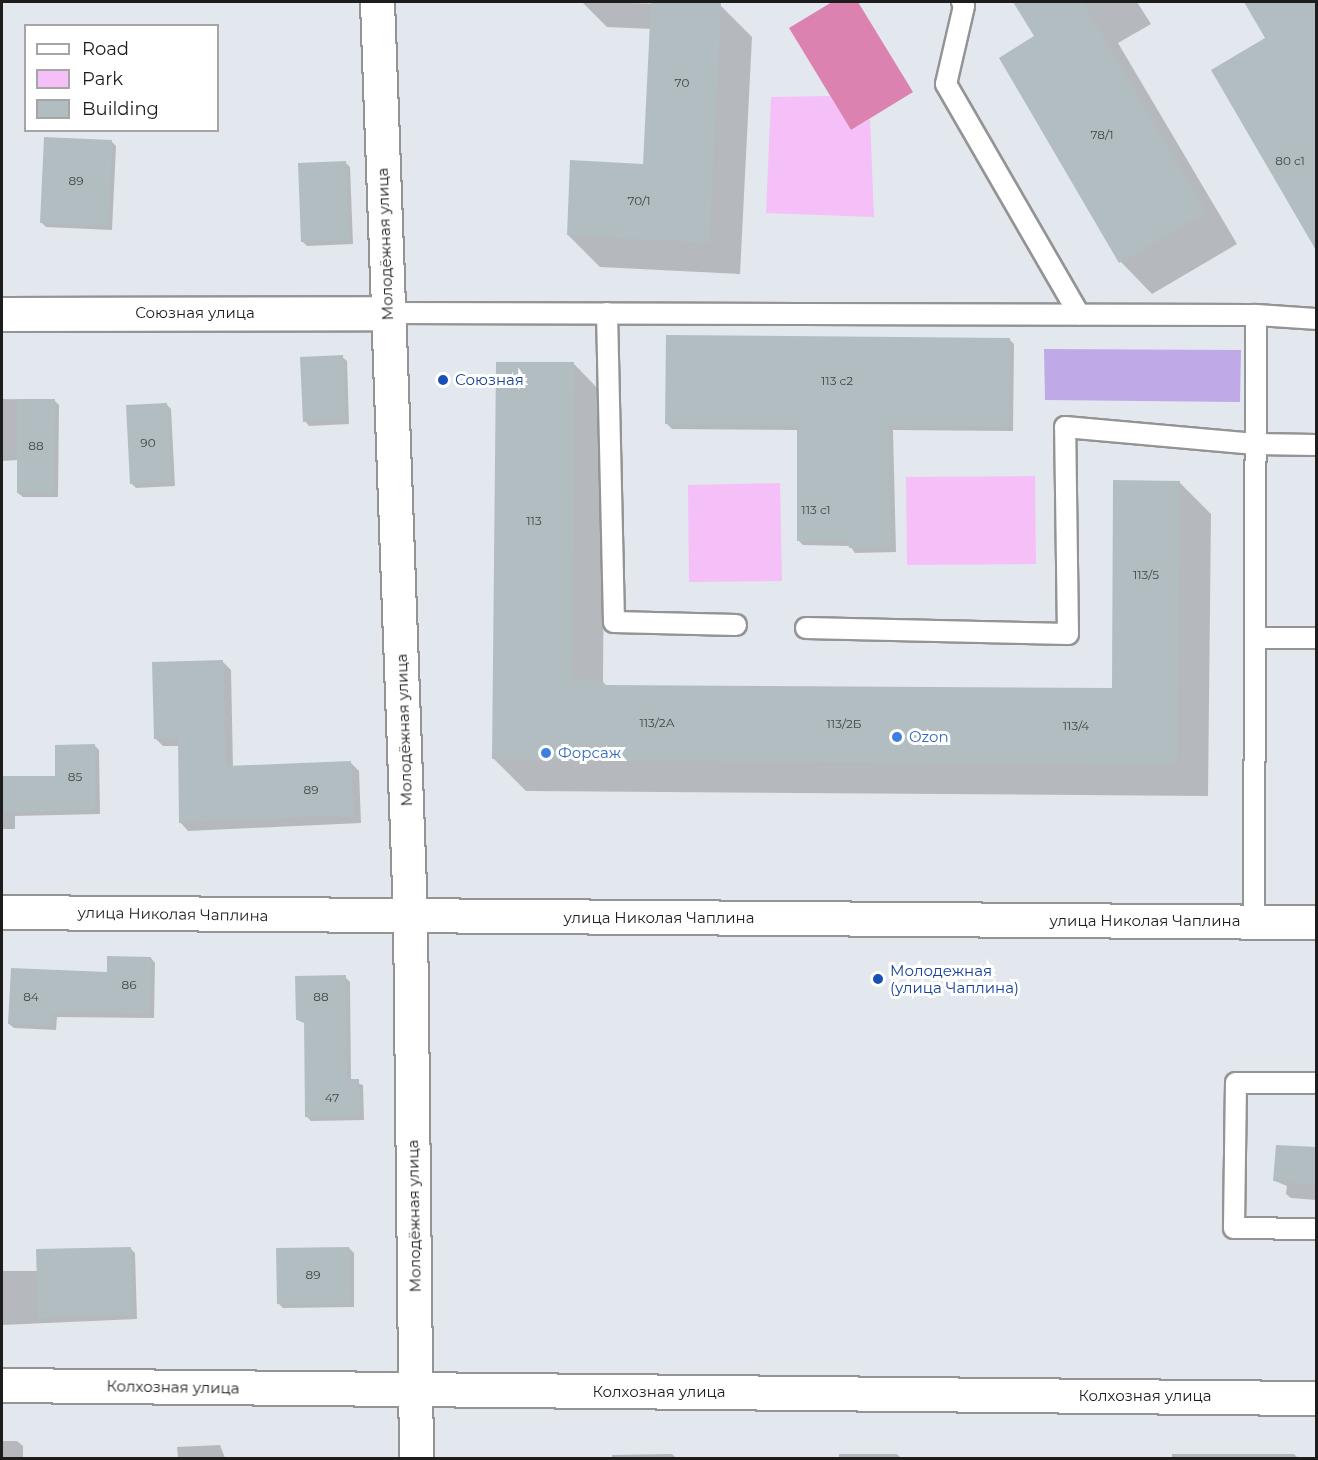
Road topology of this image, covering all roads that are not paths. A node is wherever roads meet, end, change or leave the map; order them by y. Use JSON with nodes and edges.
{"nodes":[{"id":1,"x":377,"y":2,"type":"edge"},
{"id":2,"x":962,"y":2,"type":"edge"},
{"id":3,"x":388,"y":313,"type":"junction"},
{"id":4,"x":607,"y":313,"type":"junction"},
{"id":5,"x":2,"y":314,"type":"edge"},
{"id":6,"x":1079,"y":314,"type":"junction"},
{"id":7,"x":1256,"y":315,"type":"junction"},
{"id":8,"x":1317,"y":319,"type":"edge"},
{"id":9,"x":1255,"y":444,"type":"junction"},
{"id":10,"x":1317,"y":445,"type":"edge"},
{"id":11,"x":736,"y":625,"type":"dead end"},
{"id":12,"x":806,"y":628,"type":"dead end"},
{"id":13,"x":1255,"y":638,"type":"junction"},
{"id":14,"x":1317,"y":638,"type":"edge"},
{"id":15,"x":2,"y":912,"type":"edge"},
{"id":16,"x":410,"y":916,"type":"junction"},
{"id":17,"x":1254,"y":921,"type":"junction"},
{"id":18,"x":1317,"y":922,"type":"edge"},
{"id":19,"x":1317,"y":1083,"type":"edge"},
{"id":20,"x":1317,"y":1229,"type":"edge"},
{"id":21,"x":2,"y":1385,"type":"edge"},
{"id":22,"x":416,"y":1390,"type":"junction"},
{"id":23,"x":1317,"y":1398,"type":"edge"},
{"id":24,"x":416,"y":1458,"type":"edge"}],
"edges":[{"from":1,"to":3,"type":"street","name":"Молодёжная улица"},
{"from":2,"to":6,"type":"lane"},
{"from":3,"to":4,"type":"lane"},
{"from":3,"to":5,"type":"street","name":"Союзная улица"},
{"from":3,"to":16,"type":"street","name":"Молодёжная улица"},
{"from":4,"to":6,"type":"lane"},
{"from":4,"to":11,"type":"lane"},
{"from":6,"to":7,"type":"lane"},
{"from":7,"to":8,"type":"lane"},
{"from":7,"to":9,"type":"lane"},
{"from":9,"to":10,"type":"lane"},
{"from":9,"to":12,"type":"lane"},
{"from":9,"to":13,"type":"lane"},
{"from":13,"to":14,"type":"lane"},
{"from":13,"to":17,"type":"lane"},
{"from":15,"to":16,"type":"street","name":"улица Николая Чаплина"},
{"from":16,"to":17,"type":"street","name":"улица Николая Чаплина"},
{"from":16,"to":22,"type":"street","name":"Молодёжная улица"},
{"from":17,"to":18,"type":"street","name":"улица Николая Чаплина"},
{"from":19,"to":20,"type":"lane"},
{"from":21,"to":22,"type":"street","name":"Колхозная улица"},
{"from":22,"to":23,"type":"street","name":"Колхозная улица"},
{"from":22,"to":24,"type":"street","name":"Молодёжная улица"}]}
